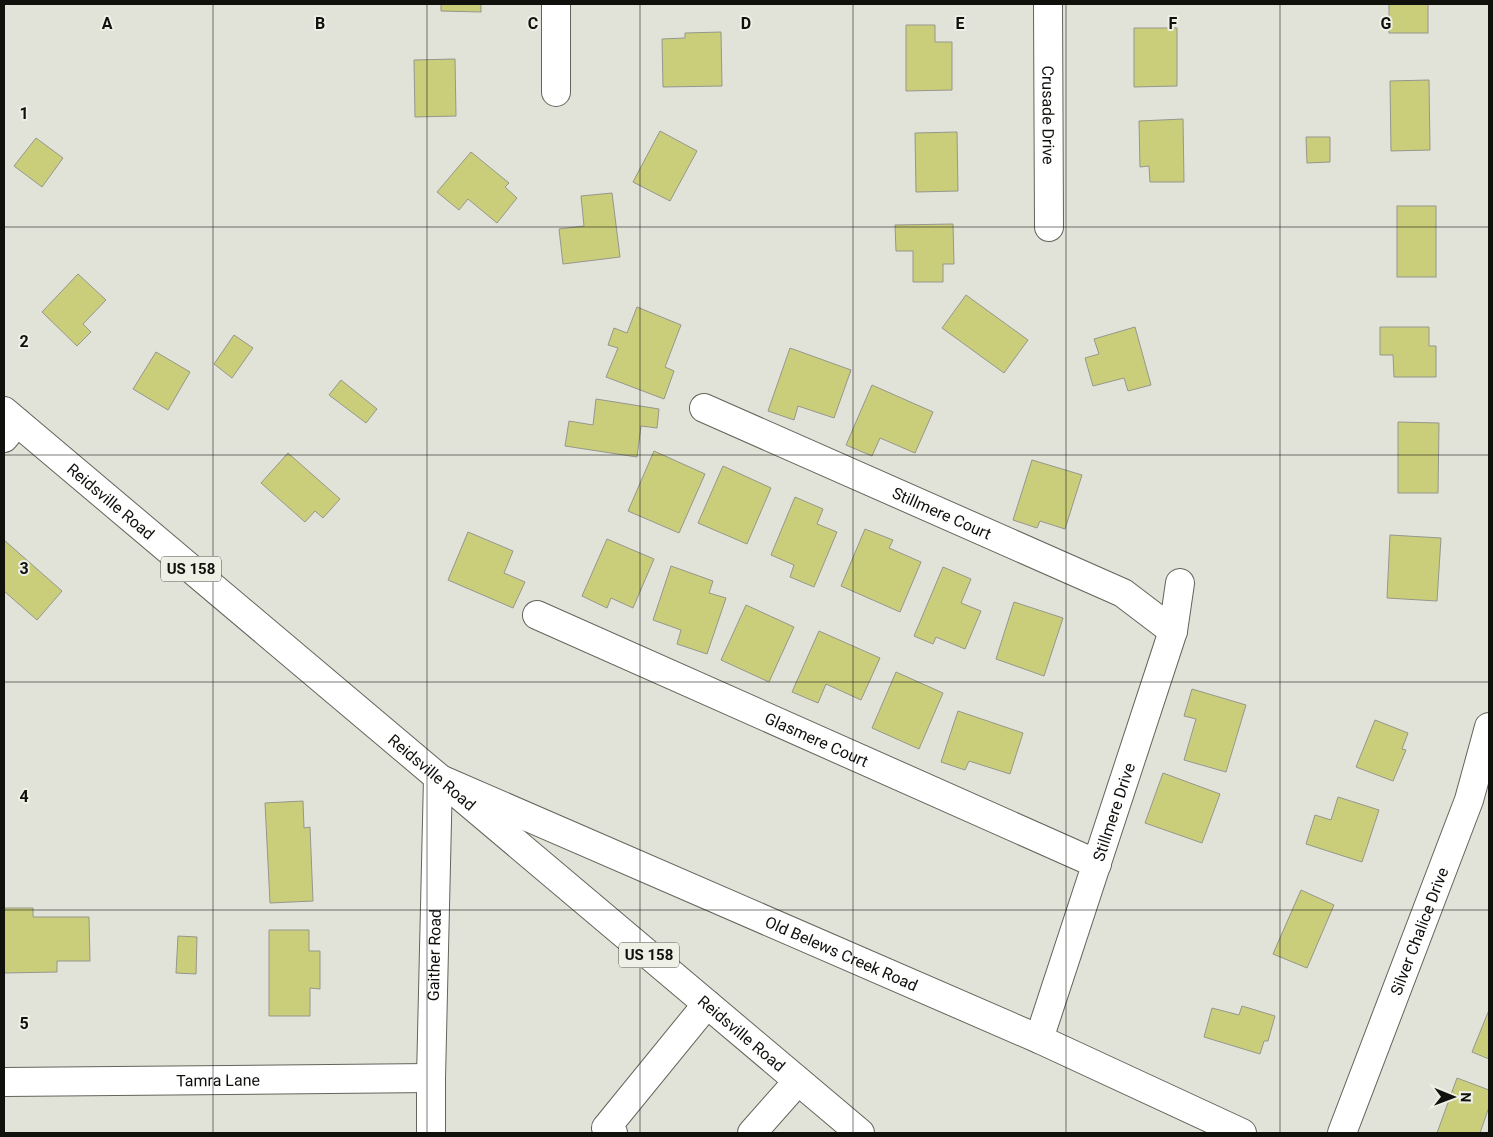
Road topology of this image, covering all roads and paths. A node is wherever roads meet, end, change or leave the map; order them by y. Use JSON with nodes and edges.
{"nodes":[{"id":1,"x":556,"y":4,"type":"edge"},
{"id":2,"x":1048,"y":4,"type":"edge"},
{"id":3,"x":556,"y":92,"type":"dead end"},
{"id":4,"x":1049,"y":227,"type":"dead end"},
{"id":5,"x":704,"y":408,"type":"dead end"},
{"id":6,"x":8,"y":424,"type":"edge"},
{"id":7,"x":1180,"y":583,"type":"dead end"},
{"id":8,"x":538,"y":615,"type":"dead end"},
{"id":9,"x":1173,"y":631,"type":"junction"},
{"id":10,"x":1489,"y":727,"type":"edge"},
{"id":11,"x":438,"y":778,"type":"junction"},
{"id":12,"x":1097,"y":864,"type":"junction"},
{"id":13,"x":707,"y":1004,"type":"junction"},
{"id":14,"x":1039,"y":1039,"type":"junction"},
{"id":15,"x":431,"y":1078,"type":"junction"},
{"id":16,"x":798,"y":1081,"type":"junction"},
{"id":17,"x":4,"y":1082,"type":"edge"},
{"id":18,"x":431,"y":1133,"type":"edge"},
{"id":19,"x":613,"y":1133,"type":"edge"},
{"id":20,"x":752,"y":1133,"type":"edge"},
{"id":21,"x":860,"y":1133,"type":"edge"},
{"id":22,"x":1242,"y":1133,"type":"edge"},
{"id":23,"x":1342,"y":1133,"type":"edge"}],
"edges":[{"from":1,"to":3,"type":"main road"},
{"from":2,"to":4,"type":"main road","name":"Crusade Drive"},
{"from":5,"to":9,"type":"main road","name":"Stillmere Court"},
{"from":6,"to":11,"type":"main road","name":"Reidsville Road","number":"US 158"},
{"from":7,"to":9,"type":"main road","name":"Stillmere Drive"},
{"from":8,"to":12,"type":"main road","name":"Glasmere Court"},
{"from":9,"to":12,"type":"main road","name":"Stillmere Drive"},
{"from":10,"to":23,"type":"main road","name":"Silver Chalice Drive"},
{"from":11,"to":13,"type":"main road","name":"Reidsville Road","number":"US 158"},
{"from":11,"to":14,"type":"main road","name":"Old Belews Creek Road"},
{"from":11,"to":15,"type":"main road","name":"Gaither Road"},
{"from":12,"to":14,"type":"main road","name":"Stillmere Drive"},
{"from":13,"to":16,"type":"main road","name":"Reidsville Road","number":"US 158"},
{"from":13,"to":19,"type":"main road"},
{"from":14,"to":22,"type":"main road","name":"Old Belews Creek Road"},
{"from":15,"to":17,"type":"main road","name":"Tamra Lane"},
{"from":15,"to":18,"type":"main road","name":"Gaither Road"},
{"from":16,"to":20,"type":"main road"},
{"from":16,"to":21,"type":"main road","name":"Reidsville Road","number":"US 158"}]}
